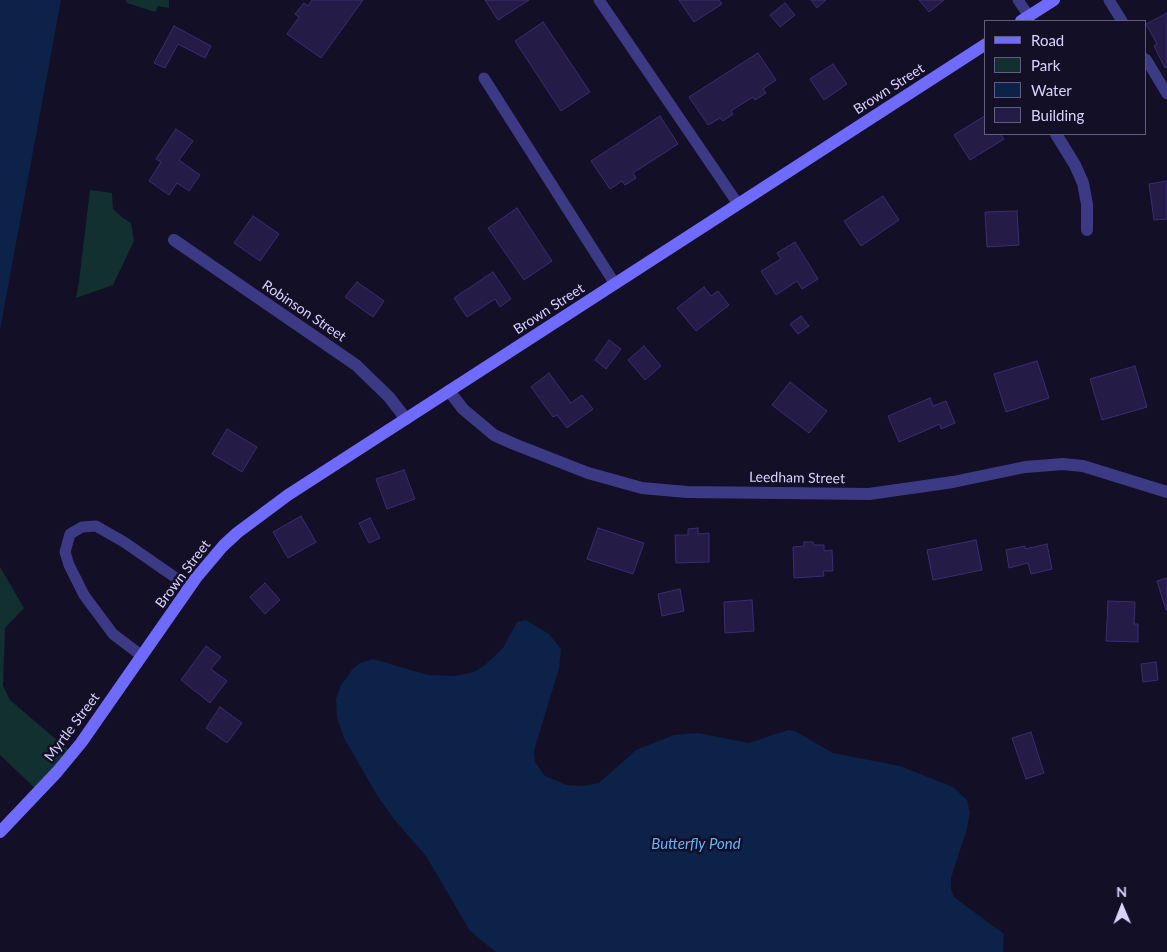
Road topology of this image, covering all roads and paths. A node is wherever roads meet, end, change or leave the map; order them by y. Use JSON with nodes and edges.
{"nodes":[{"id":1,"x":599,"y":0,"type":"edge"},
{"id":2,"x":1018,"y":0,"type":"edge"},
{"id":3,"x":1054,"y":0,"type":"edge"},
{"id":4,"x":1109,"y":0,"type":"edge"},
{"id":5,"x":1025,"y":19,"type":"edge"},
{"id":6,"x":1121,"y":20,"type":"edge"},
{"id":7,"x":984,"y":45,"type":"edge"},
{"id":8,"x":1147,"y":61,"type":"edge"},
{"id":9,"x":484,"y":78,"type":"dead end"},
{"id":10,"x":1167,"y":94,"type":"edge"},
{"id":11,"x":1057,"y":135,"type":"edge"},
{"id":12,"x":738,"y":204,"type":"junction"},
{"id":13,"x":1087,"y":230,"type":"dead end"},
{"id":14,"x":174,"y":240,"type":"dead end"},
{"id":15,"x":615,"y":284,"type":"junction"},
{"id":16,"x":449,"y":391,"type":"junction"},
{"id":17,"x":406,"y":419,"type":"junction"},
{"id":18,"x":1167,"y":492,"type":"edge"},
{"id":19,"x":190,"y":587,"type":"junction"},
{"id":20,"x":158,"y":632,"type":"joint"},
{"id":21,"x":142,"y":656,"type":"junction"},
{"id":22,"x":0,"y":832,"type":"edge"}],
"edges":[{"from":1,"to":12,"type":"lane"},
{"from":2,"to":5,"type":"lane"},
{"from":3,"to":5,"type":"street"},
{"from":4,"to":6,"type":"lane"},
{"from":7,"to":12,"type":"street","name":"Brown Street"},
{"from":8,"to":10,"type":"lane"},
{"from":9,"to":15,"type":"lane"},
{"from":11,"to":13,"type":"street"},
{"from":12,"to":15,"type":"street","name":"Brown Street"},
{"from":14,"to":17,"type":"street","name":"Robinson Street"},
{"from":15,"to":16,"type":"street","name":"Brown Street"},
{"from":16,"to":17,"type":"street","name":"Brown Street"},
{"from":16,"to":18,"type":"street","name":"Leedham Street"},
{"from":17,"to":19,"type":"street","name":"Brown Street"},
{"from":19,"to":20,"type":"street","name":"Brown Street"},
{"from":19,"to":21,"type":"lane"},
{"from":20,"to":21,"type":"street","name":"Myrtle Street"},
{"from":21,"to":22,"type":"street","name":"Myrtle Street"}]}
